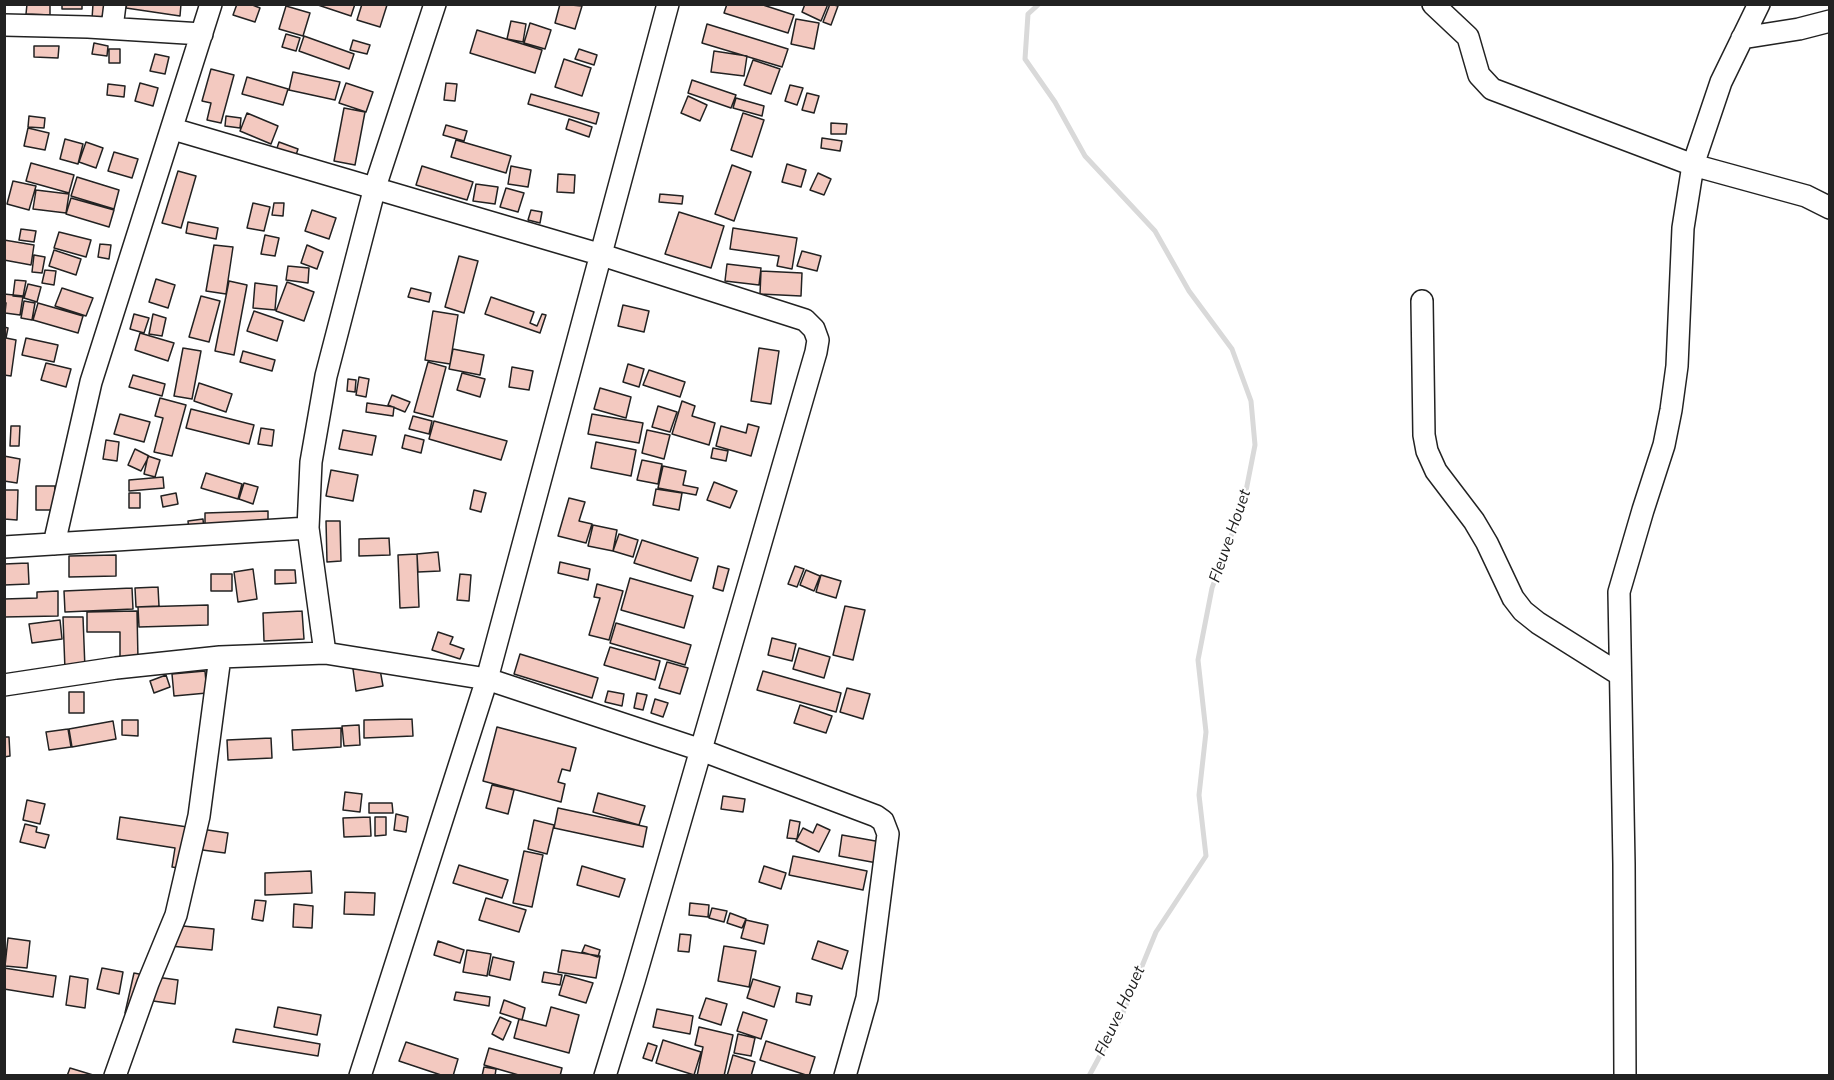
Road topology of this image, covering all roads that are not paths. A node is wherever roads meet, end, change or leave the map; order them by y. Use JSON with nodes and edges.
{"nodes":[{"id":1,"x":115,"y":4,"type":"edge"},
{"id":2,"x":211,"y":4,"type":"edge"},
{"id":3,"x":435,"y":4,"type":"edge"},
{"id":4,"x":668,"y":4,"type":"edge"},
{"id":5,"x":1433,"y":4,"type":"edge"},
{"id":6,"x":1759,"y":4,"type":"edge"},
{"id":7,"x":1830,"y":21,"type":"edge"},
{"id":8,"x":4,"y":25,"type":"edge"},
{"id":9,"x":112,"y":28,"type":"junction"},
{"id":10,"x":201,"y":34,"type":"junction"},
{"id":11,"x":1742,"y":38,"type":"junction"},
{"id":12,"x":173,"y":129,"type":"junction"},
{"id":13,"x":1693,"y":165,"type":"junction"},
{"id":14,"x":375,"y":187,"type":"junction"},
{"id":15,"x":1830,"y":208,"type":"edge"},
{"id":16,"x":602,"y":255,"type":"junction"},
{"id":17,"x":1422,"y":301,"type":"dead end"},
{"id":18,"x":308,"y":528,"type":"junction"},
{"id":19,"x":54,"y":544,"type":"junction"},
{"id":20,"x":4,"y":547,"type":"edge"},
{"id":21,"x":325,"y":653,"type":"junction"},
{"id":22,"x":220,"y":657,"type":"junction"},
{"id":23,"x":1619,"y":674,"type":"junction"},
{"id":24,"x":487,"y":679,"type":"junction"},
{"id":25,"x":4,"y":685,"type":"edge"},
{"id":26,"x":701,"y":750,"type":"junction"},
{"id":27,"x":115,"y":1076,"type":"edge"},
{"id":28,"x":360,"y":1076,"type":"edge"},
{"id":29,"x":605,"y":1076,"type":"edge"},
{"id":30,"x":846,"y":1076,"type":"edge"},
{"id":31,"x":1625,"y":1076,"type":"edge"}],
"edges":[{"from":1,"to":9,"type":"street"},
{"from":2,"to":10,"type":"street"},
{"from":3,"to":14,"type":"street"},
{"from":4,"to":16,"type":"street"},
{"from":5,"to":13,"type":"street"},
{"from":6,"to":11,"type":"street"},
{"from":7,"to":11,"type":"street"},
{"from":8,"to":9,"type":"street"},
{"from":9,"to":10,"type":"street"},
{"from":10,"to":12,"type":"street"},
{"from":11,"to":13,"type":"street"},
{"from":12,"to":14,"type":"street"},
{"from":12,"to":19,"type":"street"},
{"from":13,"to":15,"type":"street"},
{"from":13,"to":23,"type":"street"},
{"from":14,"to":16,"type":"street"},
{"from":14,"to":18,"type":"street"},
{"from":16,"to":24,"type":"street"},
{"from":16,"to":26,"type":"street"},
{"from":17,"to":23,"type":"street"},
{"from":18,"to":19,"type":"street"},
{"from":18,"to":21,"type":"street"},
{"from":19,"to":20,"type":"street"},
{"from":21,"to":22,"type":"street"},
{"from":21,"to":24,"type":"street"},
{"from":22,"to":25,"type":"street"},
{"from":22,"to":27,"type":"street"},
{"from":23,"to":31,"type":"street"},
{"from":24,"to":26,"type":"street"},
{"from":24,"to":28,"type":"street"},
{"from":26,"to":29,"type":"street"},
{"from":26,"to":30,"type":"street"}]}
